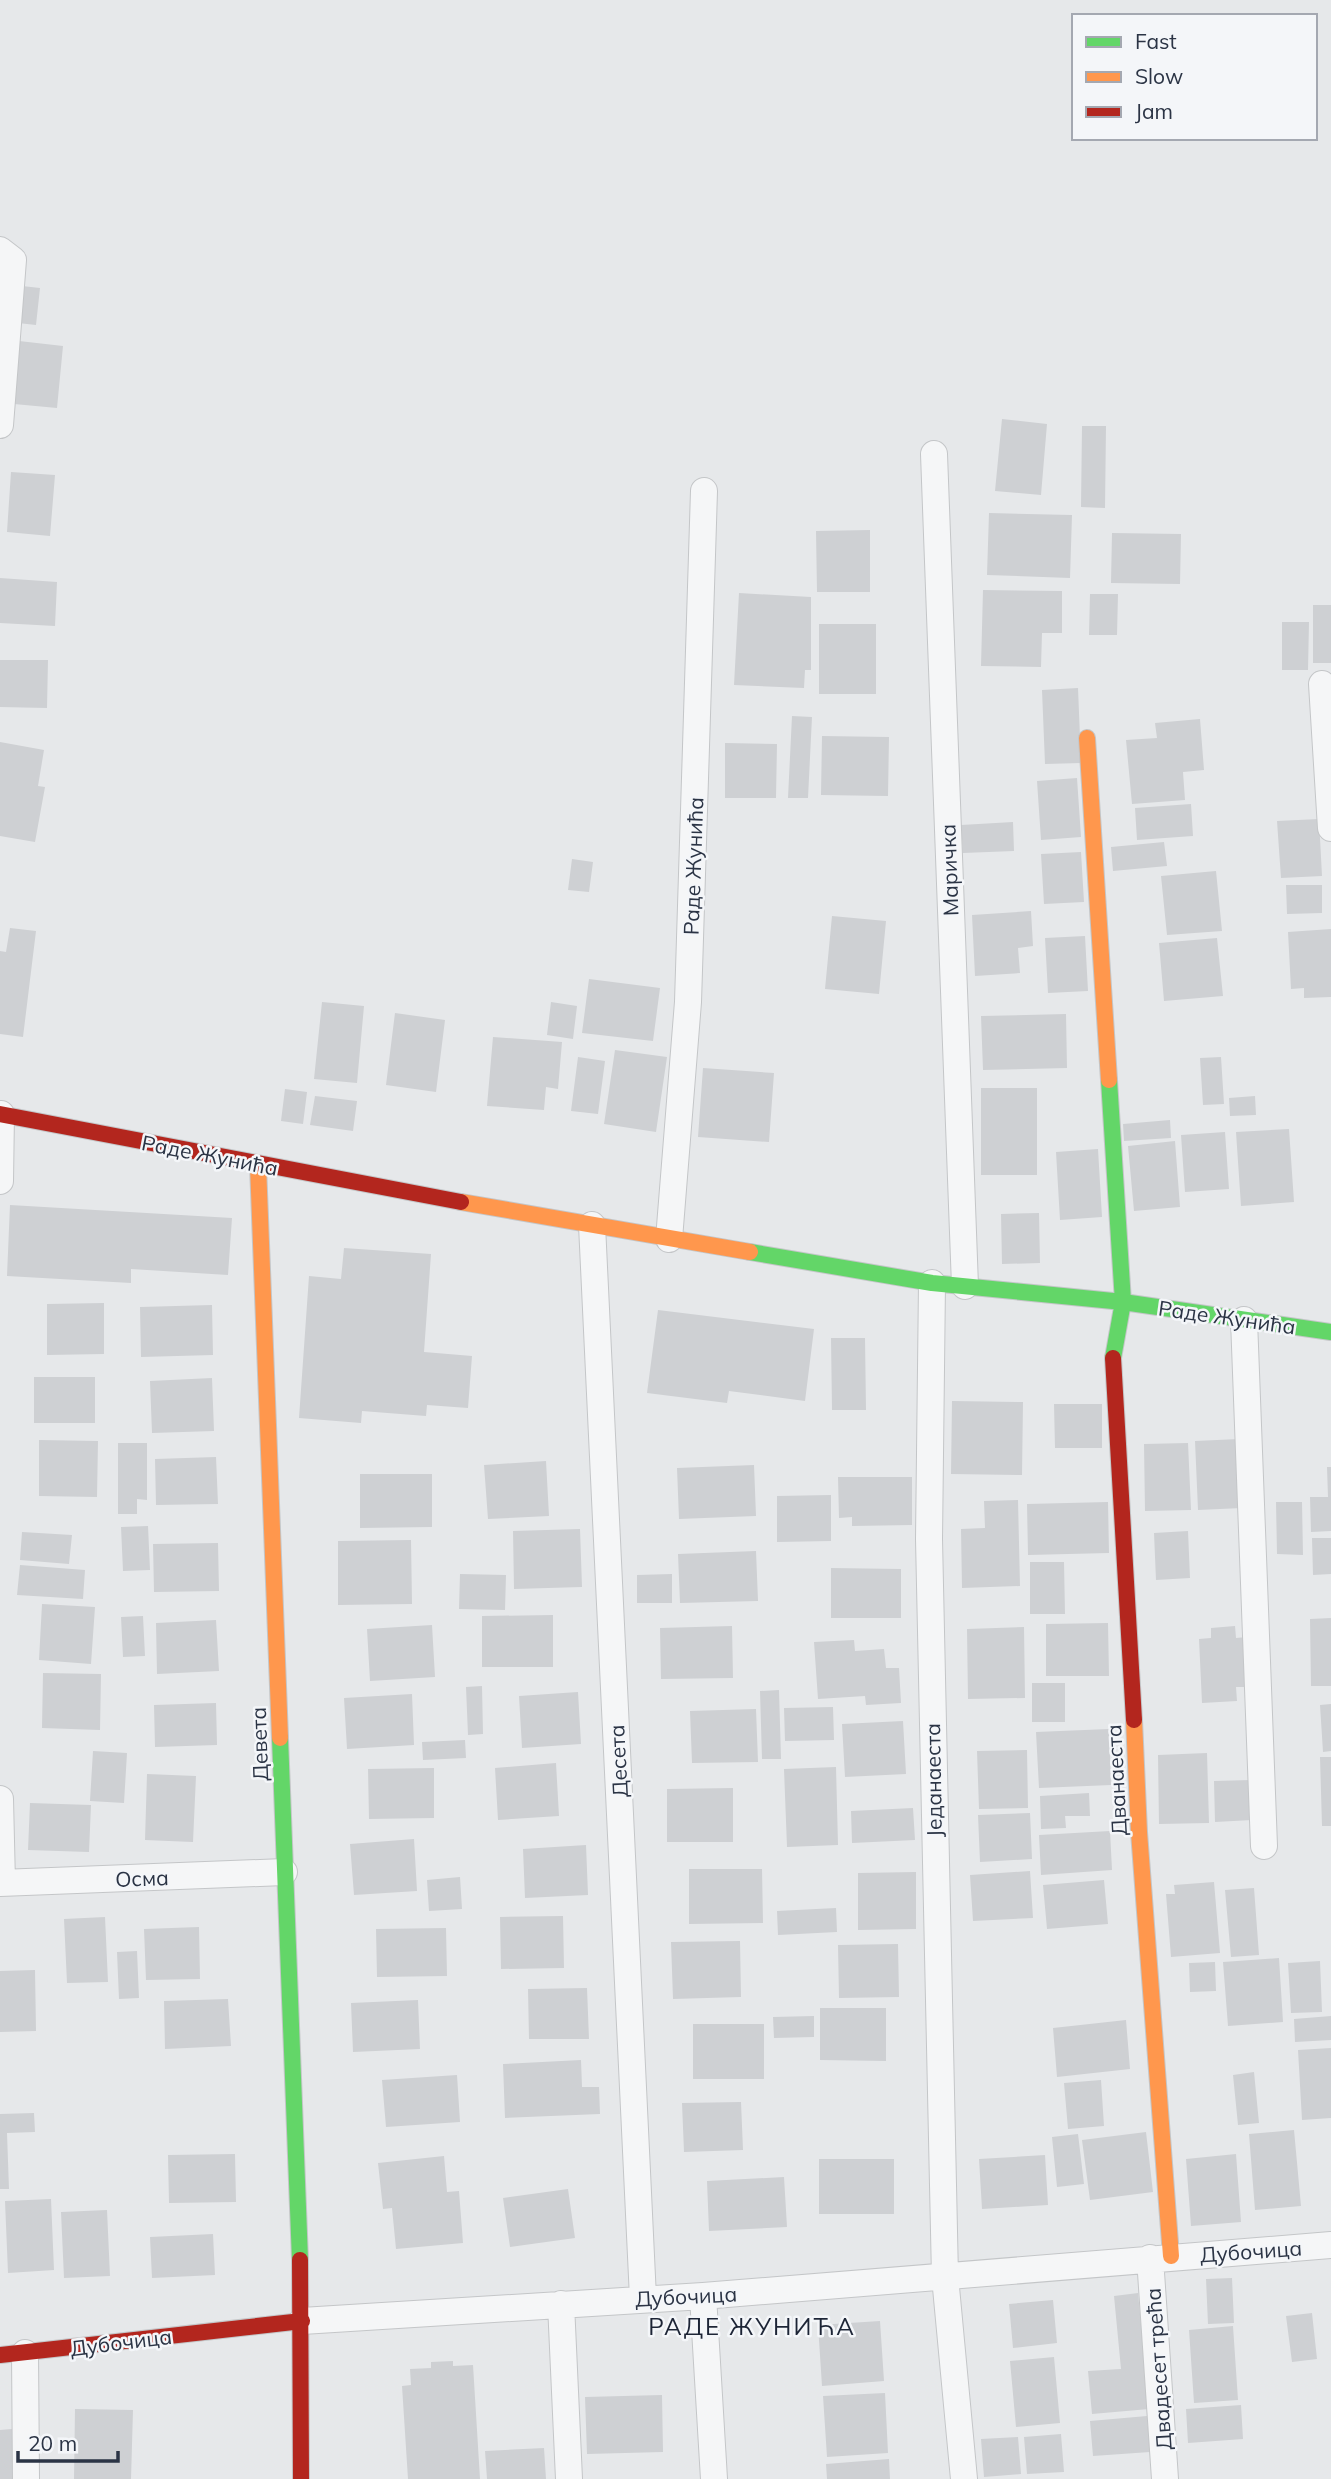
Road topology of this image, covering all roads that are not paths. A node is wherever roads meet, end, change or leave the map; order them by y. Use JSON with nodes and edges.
{"nodes":[{"id":1,"x":6,"y":255,"type":"edge"},
{"id":2,"x":0,"y":425,"type":"edge"},
{"id":3,"x":933,"y":454,"type":"dead end"},
{"id":4,"x":705,"y":491,"type":"dead end"},
{"id":5,"x":1322,"y":684,"type":"dead end"},
{"id":6,"x":1087,"y":738,"type":"dead end"},
{"id":7,"x":1331,"y":828,"type":"edge"},
{"id":8,"x":1,"y":1114,"type":"edge"},
{"id":9,"x":258,"y":1165,"type":"junction"},
{"id":10,"x":0,"y":1181,"type":"edge"},
{"id":11,"x":592,"y":1225,"type":"junction"},
{"id":12,"x":669,"y":1240,"type":"junction"},
{"id":13,"x":932,"y":1283,"type":"junction"},
{"id":14,"x":964,"y":1286,"type":"junction"},
{"id":15,"x":1124,"y":1301,"type":"junction"},
{"id":16,"x":1244,"y":1320,"type":"junction"},
{"id":17,"x":1331,"y":1332,"type":"edge"},
{"id":18,"x":0,"y":1799,"type":"edge"},
{"id":19,"x":1264,"y":1846,"type":"dead end"},
{"id":20,"x":284,"y":1872,"type":"junction"},
{"id":21,"x":1,"y":1883,"type":"edge"},
{"id":22,"x":1331,"y":2245,"type":"edge"},
{"id":23,"x":1161,"y":2257,"type":"junction"},
{"id":24,"x":945,"y":2277,"type":"junction"},
{"id":25,"x":703,"y":2296,"type":"junction"},
{"id":26,"x":643,"y":2298,"type":"junction"},
{"id":27,"x":561,"y":2304,"type":"junction"},
{"id":28,"x":302,"y":2321,"type":"junction"},
{"id":29,"x":13,"y":2354,"type":"edge"},
{"id":30,"x":26,"y":2479,"type":"edge"},
{"id":31,"x":301,"y":2479,"type":"edge"},
{"id":32,"x":569,"y":2479,"type":"edge"},
{"id":33,"x":714,"y":2479,"type":"edge"},
{"id":34,"x":964,"y":2479,"type":"edge"},
{"id":35,"x":1165,"y":2479,"type":"edge"}],
"edges":[{"from":1,"to":2,"type":"street"},
{"from":3,"to":14,"type":"street","name":"Маричка"},
{"from":4,"to":12,"type":"street","name":"Раде Жунића"},
{"from":5,"to":7,"type":"street"},
{"from":6,"to":15,"type":"street"},
{"from":8,"to":9,"type":"street","name":"Раде Жунића"},
{"from":8,"to":10,"type":"street"},
{"from":9,"to":11,"type":"street","name":"Раде Жунића"},
{"from":9,"to":20,"type":"street","name":"Девета"},
{"from":11,"to":12,"type":"street","name":"Раде Жунића"},
{"from":11,"to":26,"type":"street","name":"Десета"},
{"from":12,"to":13,"type":"street","name":"Раде Жунића"},
{"from":13,"to":14,"type":"street","name":"Раде Жунића"},
{"from":13,"to":24,"type":"street","name":"Једанаеста"},
{"from":14,"to":15,"type":"street","name":"Раде Жунића"},
{"from":15,"to":16,"type":"street","name":"Раде Жунића"},
{"from":15,"to":23,"type":"street","name":"Дванаеста"},
{"from":16,"to":17,"type":"street","name":"Раде Жунића"},
{"from":16,"to":19,"type":"street"},
{"from":18,"to":21,"type":"street"},
{"from":20,"to":21,"type":"street","name":"Осма"},
{"from":20,"to":28,"type":"street","name":"Девета"},
{"from":22,"to":23,"type":"street","name":"Дубочица"},
{"from":23,"to":24,"type":"street","name":"Дубочица"},
{"from":23,"to":35,"type":"street","name":"Двадесет трећа"},
{"from":24,"to":25,"type":"street","name":"Дубочица"},
{"from":24,"to":34,"type":"street","name":"Једанаеста"},
{"from":25,"to":26,"type":"street","name":"Дубочица"},
{"from":25,"to":33,"type":"street"},
{"from":26,"to":27,"type":"street","name":"Дубочица"},
{"from":27,"to":28,"type":"street","name":"Дубочица"},
{"from":27,"to":32,"type":"street"},
{"from":28,"to":29,"type":"street","name":"Дубочица"},
{"from":28,"to":31,"type":"street","name":"Девета"},
{"from":29,"to":30,"type":"street"}]}
